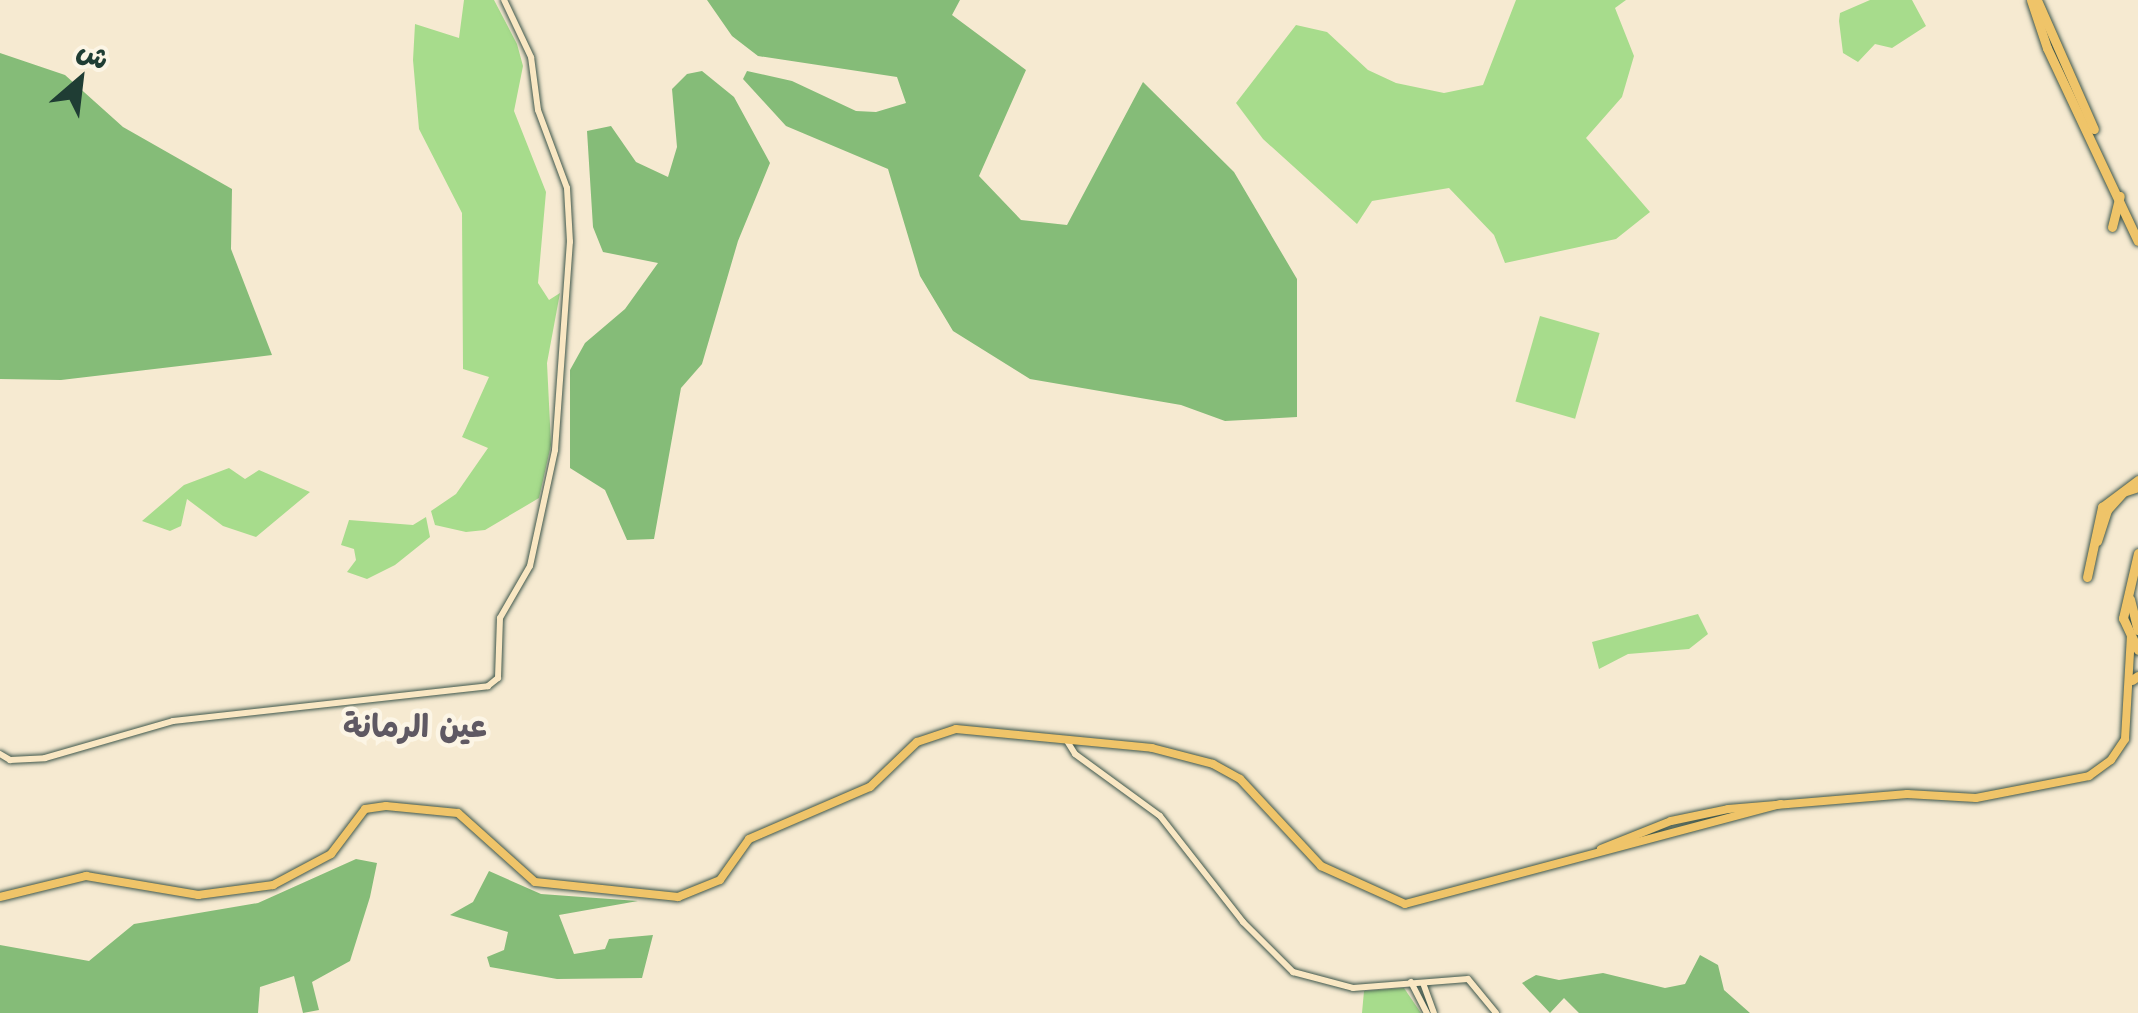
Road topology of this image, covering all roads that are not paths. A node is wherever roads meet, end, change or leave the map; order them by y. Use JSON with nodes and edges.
{"nodes":[{"id":1,"x":504,"y":0,"type":"edge"},
{"id":2,"x":2034,"y":0,"type":"edge"},
{"id":3,"x":2087,"y":122,"type":"junction"},
{"id":4,"x":2120,"y":196,"type":"junction"},
{"id":5,"x":2138,"y":222,"type":"edge"},
{"id":6,"x":2112,"y":227,"type":"dead end"},
{"id":7,"x":2138,"y":241,"type":"edge"},
{"id":8,"x":2138,"y":480,"type":"edge"},
{"id":9,"x":2138,"y":488,"type":"edge"},
{"id":10,"x":2138,"y":554,"type":"edge"},
{"id":11,"x":2138,"y":571,"type":"edge"},
{"id":12,"x":2138,"y":628,"type":"edge"},
{"id":13,"x":2129,"y":638,"type":"junction"},
{"id":14,"x":2138,"y":650,"type":"edge"},
{"id":15,"x":2138,"y":668,"type":"edge"},
{"id":16,"x":2134,"y":680,"type":"edge"},
{"id":17,"x":1067,"y":741,"type":"junction"},
{"id":18,"x":0,"y":754,"type":"edge"},
{"id":19,"x":1780,"y":804,"type":"junction"},
{"id":20,"x":1652,"y":828,"type":"junction"},
{"id":21,"x":1656,"y":839,"type":"junction"},
{"id":22,"x":1597,"y":851,"type":"junction"},
{"id":23,"x":0,"y":897,"type":"edge"},
{"id":24,"x":1411,"y":982,"type":"junction"},
{"id":25,"x":1422,"y":983,"type":"junction"},
{"id":26,"x":1422,"y":999,"type":"junction"},
{"id":27,"x":1426,"y":1013,"type":"edge"},
{"id":28,"x":1434,"y":1013,"type":"edge"},
{"id":29,"x":1496,"y":1013,"type":"edge"}],
"edges":[{"from":1,"to":18,"type":"main road"},
{"from":2,"to":3,"type":"highway"},
{"from":3,"to":4,"type":"highway"},
{"from":3,"to":5,"type":"highway"},
{"from":4,"to":6,"type":"highway"},
{"from":4,"to":7,"type":"highway"},
{"from":8,"to":9,"type":"highway"},
{"from":10,"to":13,"type":"highway"},
{"from":11,"to":12,"type":"highway"},
{"from":12,"to":13,"type":"main road"},
{"from":13,"to":14,"type":"highway"},
{"from":13,"to":16,"type":"main road"},
{"from":15,"to":16,"type":"main road"},
{"from":16,"to":19,"type":"main road"},
{"from":17,"to":22,"type":"main road"},
{"from":17,"to":23,"type":"main road"},
{"from":17,"to":24,"type":"main road"},
{"from":19,"to":20,"type":"main road"},
{"from":19,"to":21,"type":"main road"},
{"from":20,"to":21,"type":"main road"},
{"from":20,"to":22,"type":"main road"},
{"from":21,"to":22,"type":"main road"},
{"from":24,"to":25,"type":"main road"},
{"from":24,"to":26,"type":"main road"},
{"from":25,"to":26,"type":"main road"},
{"from":25,"to":29,"type":"main road"},
{"from":26,"to":27,"type":"main road"},
{"from":26,"to":28,"type":"main road"}]}
